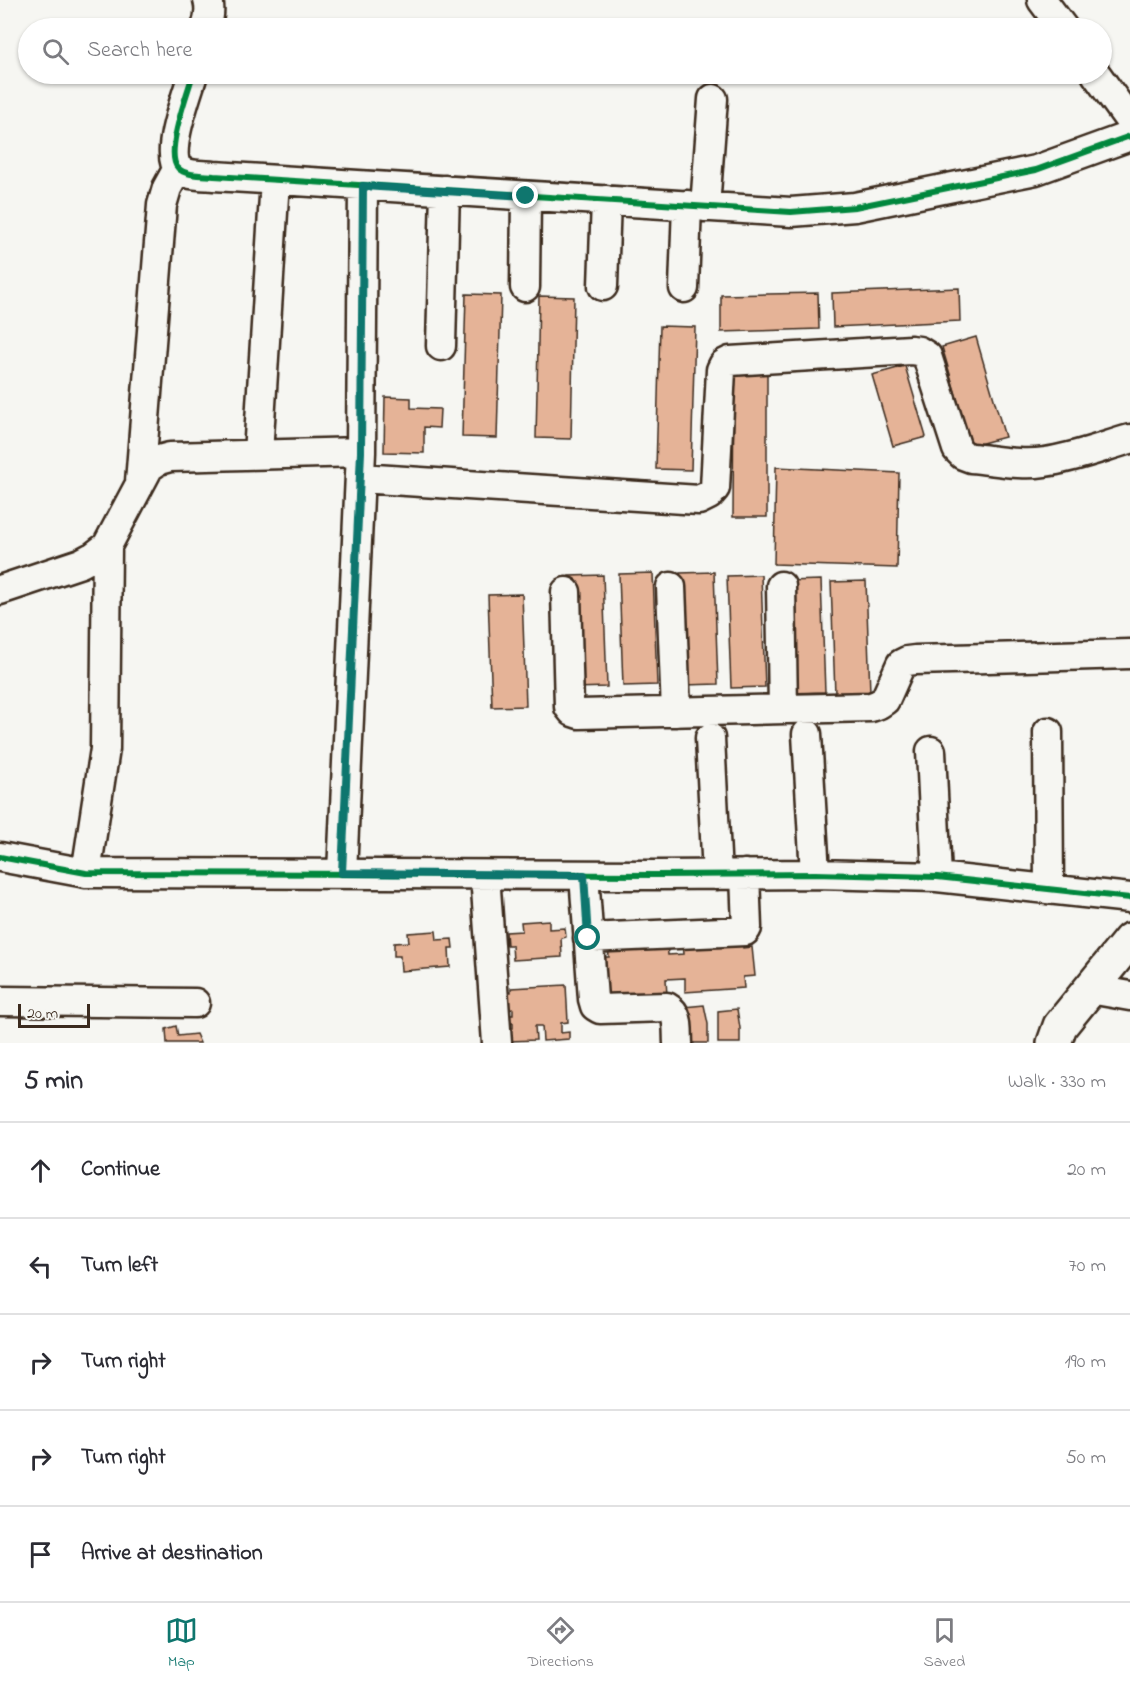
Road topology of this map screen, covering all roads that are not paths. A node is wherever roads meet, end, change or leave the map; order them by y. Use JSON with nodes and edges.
{"nodes":[{"id":1,"x":208,"y":0,"type":"edge"},
{"id":2,"x":1042,"y":0,"type":"edge"},
{"id":3,"x":209,"y":18,"type":"edge"},
{"id":4,"x":1056,"y":18,"type":"edge"},
{"id":5,"x":190,"y":84,"type":"edge"},
{"id":6,"x":1103,"y":84,"type":"edge"},
{"id":7,"x":713,"y":99,"type":"dead end"},
{"id":8,"x":1130,"y":121,"type":"edge"},
{"id":9,"x":1130,"y":136,"type":"edge"},
{"id":10,"x":178,"y":168,"type":"junction"},
{"id":11,"x":275,"y":180,"type":"junction"},
{"id":12,"x":363,"y":186,"type":"junction"},
{"id":13,"x":445,"y":190,"type":"junction"},
{"id":14,"x":526,"y":196,"type":"junction"},
{"id":15,"x":606,"y":200,"type":"junction"},
{"id":16,"x":696,"y":206,"type":"junction"},
{"id":17,"x":603,"y":285,"type":"dead end"},
{"id":18,"x":525,"y":287,"type":"dead end"},
{"id":19,"x":684,"y":288,"type":"dead end"},
{"id":20,"x":441,"y":346,"type":"dead end"},
{"id":21,"x":1130,"y":439,"type":"edge"},
{"id":22,"x":258,"y":454,"type":"junction"},
{"id":23,"x":361,"y":465,"type":"junction"},
{"id":24,"x":140,"y":482,"type":"junction"},
{"id":25,"x":107,"y":546,"type":"junction"},
{"id":26,"x":781,"y":586,"type":"dead end"},
{"id":27,"x":671,"y":587,"type":"dead end"},
{"id":28,"x":0,"y":590,"type":"edge"},
{"id":29,"x":566,"y":592,"type":"dead end"},
{"id":30,"x":1130,"y":654,"type":"edge"},
{"id":31,"x":783,"y":709,"type":"junction"},
{"id":32,"x":676,"y":712,"type":"junction"},
{"id":33,"x":1048,"y":732,"type":"dead end"},
{"id":34,"x":807,"y":734,"type":"dead end"},
{"id":35,"x":710,"y":738,"type":"dead end"},
{"id":36,"x":932,"y":751,"type":"dead end"},
{"id":37,"x":0,"y":857,"type":"edge"},
{"id":38,"x":86,"y":873,"type":"junction"},
{"id":39,"x":342,"y":873,"type":"junction"},
{"id":40,"x":745,"y":874,"type":"junction"},
{"id":41,"x":815,"y":874,"type":"junction"},
{"id":42,"x":485,"y":875,"type":"junction"},
{"id":43,"x":584,"y":875,"type":"junction"},
{"id":44,"x":717,"y":875,"type":"junction"},
{"id":45,"x":937,"y":877,"type":"junction"},
{"id":46,"x":1049,"y":889,"type":"junction"},
{"id":47,"x":1130,"y":898,"type":"edge"},
{"id":48,"x":588,"y":938,"type":"junction"},
{"id":49,"x":1130,"y":940,"type":"edge"},
{"id":50,"x":1090,"y":989,"type":"junction"},
{"id":51,"x":1130,"y":996,"type":"edge"},
{"id":52,"x":0,"y":1001,"type":"edge"},
{"id":53,"x":195,"y":1003,"type":"dead end"},
{"id":54,"x":498,"y":1043,"type":"edge"},
{"id":55,"x":678,"y":1043,"type":"edge"},
{"id":56,"x":1054,"y":1043,"type":"edge"}],
"edges":[{"from":1,"to":3,"type":"street"},
{"from":2,"to":4,"type":"street"},
{"from":5,"to":10,"type":"street"},
{"from":6,"to":8,"type":"street"},
{"from":7,"to":16,"type":"street"},
{"from":9,"to":16,"type":"street"},
{"from":10,"to":11,"type":"street"},
{"from":10,"to":24,"type":"street"},
{"from":11,"to":12,"type":"street"},
{"from":11,"to":22,"type":"street"},
{"from":12,"to":13,"type":"street"},
{"from":12,"to":23,"type":"street"},
{"from":13,"to":14,"type":"street"},
{"from":13,"to":20,"type":"street"},
{"from":14,"to":15,"type":"street"},
{"from":14,"to":18,"type":"street"},
{"from":15,"to":16,"type":"street"},
{"from":15,"to":17,"type":"street"},
{"from":16,"to":19,"type":"street"},
{"from":21,"to":23,"type":"street"},
{"from":22,"to":23,"type":"street"},
{"from":22,"to":24,"type":"street"},
{"from":23,"to":39,"type":"street"},
{"from":24,"to":25,"type":"street"},
{"from":25,"to":28,"type":"street"},
{"from":25,"to":38,"type":"street"},
{"from":26,"to":31,"type":"street"},
{"from":27,"to":32,"type":"street"},
{"from":29,"to":32,"type":"street"},
{"from":30,"to":31,"type":"street"},
{"from":31,"to":32,"type":"street"},
{"from":33,"to":46,"type":"street"},
{"from":34,"to":41,"type":"street"},
{"from":35,"to":44,"type":"street"},
{"from":36,"to":45,"type":"street"},
{"from":37,"to":38,"type":"street"},
{"from":38,"to":39,"type":"street"},
{"from":39,"to":42,"type":"street"},
{"from":40,"to":41,"type":"street"},
{"from":40,"to":44,"type":"street"},
{"from":40,"to":48,"type":"street"},
{"from":41,"to":45,"type":"street"},
{"from":42,"to":43,"type":"street"},
{"from":42,"to":54,"type":"street"},
{"from":43,"to":44,"type":"street"},
{"from":43,"to":48,"type":"street"},
{"from":45,"to":46,"type":"street"},
{"from":46,"to":47,"type":"street"},
{"from":48,"to":55,"type":"street"},
{"from":49,"to":50,"type":"street"},
{"from":50,"to":51,"type":"street"},
{"from":50,"to":56,"type":"street"},
{"from":52,"to":53,"type":"street"}]}
